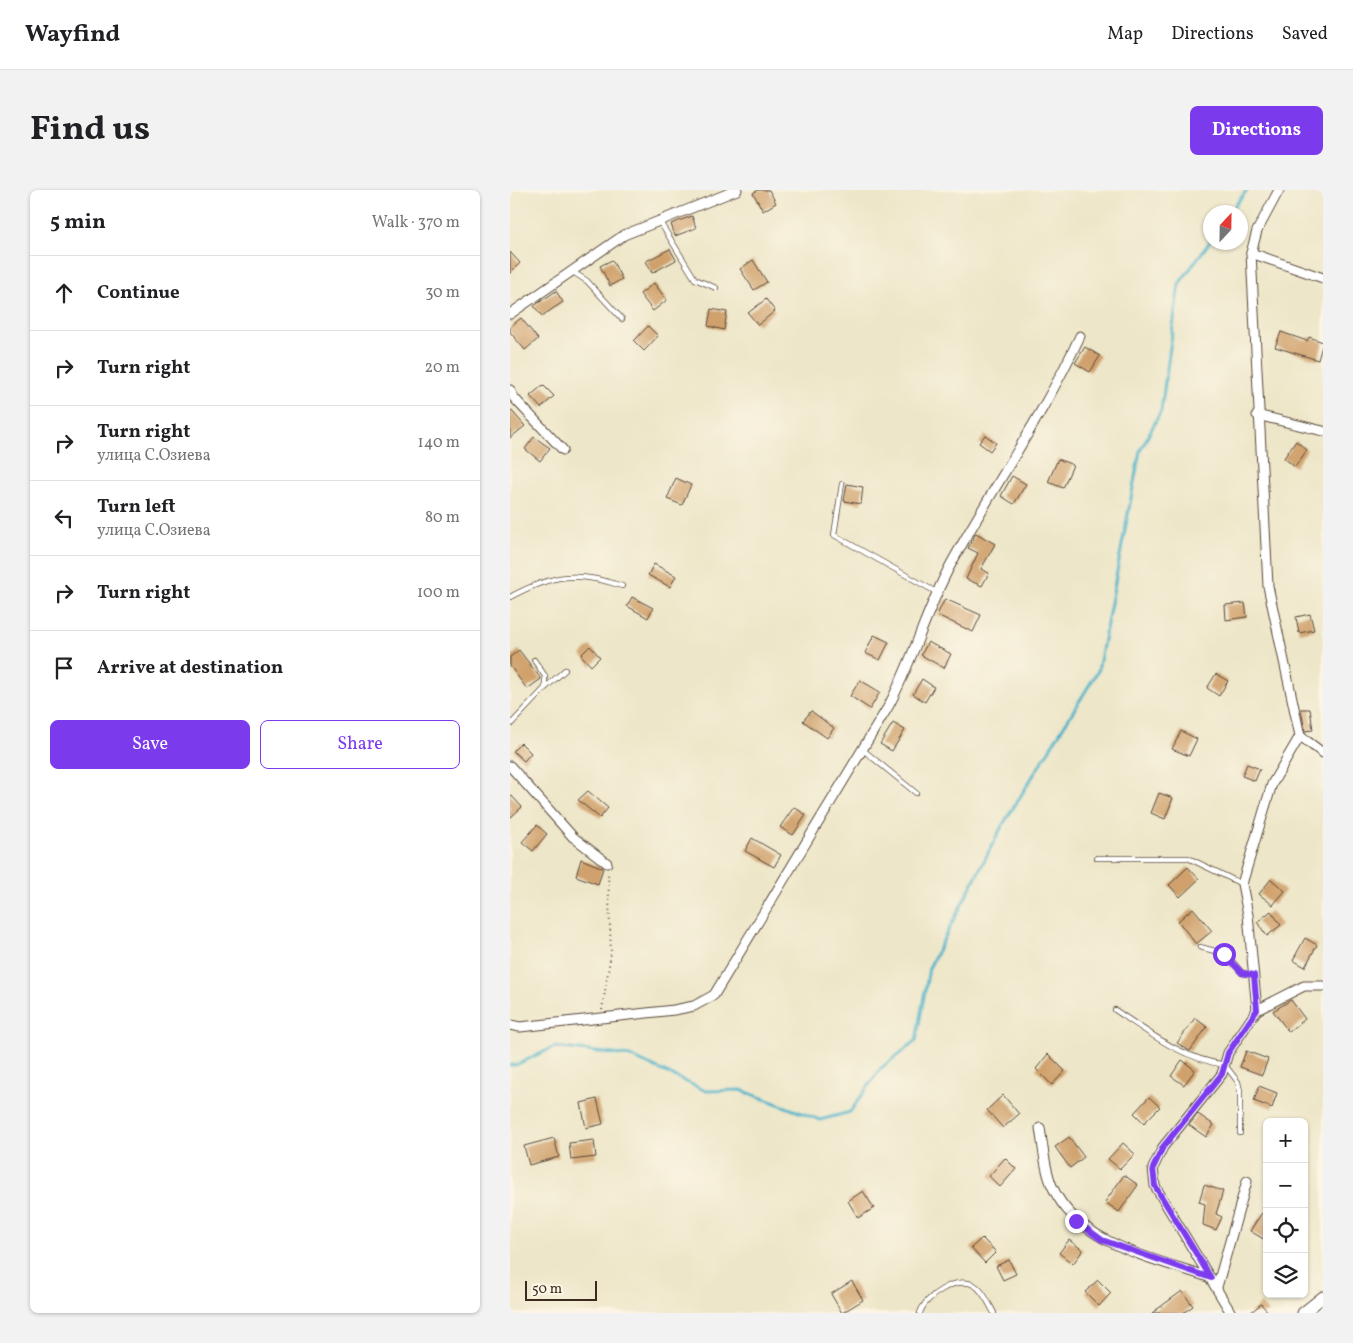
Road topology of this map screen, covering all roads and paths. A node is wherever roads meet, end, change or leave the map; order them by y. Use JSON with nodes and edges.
{"nodes":[{"id":1,"x":737,"y":190,"type":"edge"},
{"id":2,"x":1279,"y":190,"type":"edge"},
{"id":3,"x":660,"y":222,"type":"junction"},
{"id":4,"x":1251,"y":253,"type":"junction"},
{"id":5,"x":572,"y":271,"type":"junction"},
{"id":6,"x":1323,"y":278,"type":"edge"},
{"id":7,"x":716,"y":288,"type":"dead end"},
{"id":8,"x":510,"y":314,"type":"edge"},
{"id":9,"x":622,"y":319,"type":"dead end"},
{"id":10,"x":1080,"y":336,"type":"dead end"},
{"id":11,"x":510,"y":390,"type":"edge"},
{"id":12,"x":1258,"y":415,"type":"junction"},
{"id":13,"x":1323,"y":431,"type":"edge"},
{"id":14,"x":563,"y":450,"type":"dead end"},
{"id":15,"x":842,"y":484,"type":"dead end"},
{"id":16,"x":622,"y":586,"type":"dead end"},
{"id":17,"x":936,"y":592,"type":"junction"},
{"id":18,"x":510,"y":597,"type":"edge"},
{"id":19,"x":534,"y":660,"type":"dead end"},
{"id":20,"x":565,"y":670,"type":"dead end"},
{"id":21,"x":545,"y":688,"type":"junction"},
{"id":22,"x":510,"y":725,"type":"edge"},
{"id":23,"x":1300,"y":736,"type":"junction"},
{"id":24,"x":862,"y":749,"type":"junction"},
{"id":25,"x":1323,"y":753,"type":"edge"},
{"id":26,"x":510,"y":766,"type":"edge"},
{"id":27,"x":916,"y":793,"type":"dead end"},
{"id":28,"x":1097,"y":858,"type":"dead end"},
{"id":29,"x":607,"y":863,"type":"joint"},
{"id":30,"x":1242,"y":884,"type":"junction"},
{"id":31,"x":1200,"y":947,"type":"dead end"},
{"id":32,"x":1254,"y":975,"type":"junction"},
{"id":33,"x":1323,"y":986,"type":"edge"},
{"id":34,"x":1115,"y":1010,"type":"dead end"},
{"id":35,"x":1257,"y":1010,"type":"junction"},
{"id":36,"x":601,"y":1016,"type":"junction"},
{"id":37,"x":510,"y":1025,"type":"edge"},
{"id":38,"x":1225,"y":1065,"type":"junction"},
{"id":39,"x":1040,"y":1128,"type":"dead end"},
{"id":40,"x":1240,"y":1133,"type":"dead end"},
{"id":41,"x":1247,"y":1181,"type":"dead end"},
{"id":42,"x":1211,"y":1278,"type":"junction"},
{"id":43,"x":1217,"y":1287,"type":"junction"},
{"id":44,"x":1323,"y":1297,"type":"edge"},
{"id":45,"x":920,"y":1313,"type":"edge"},
{"id":46,"x":994,"y":1313,"type":"edge"},
{"id":47,"x":1231,"y":1313,"type":"edge"},
{"id":48,"x":1303,"y":1313,"type":"edge"}],
"edges":[{"from":1,"to":3,"type":"street"},
{"from":2,"to":4,"type":"street"},
{"from":3,"to":5,"type":"street"},
{"from":3,"to":7,"type":"lane"},
{"from":4,"to":6,"type":"street"},
{"from":4,"to":12,"type":"street"},
{"from":5,"to":8,"type":"street"},
{"from":5,"to":9,"type":"lane"},
{"from":10,"to":17,"type":"street"},
{"from":11,"to":14,"type":"street"},
{"from":12,"to":13,"type":"street"},
{"from":12,"to":23,"type":"street"},
{"from":15,"to":17,"type":"lane"},
{"from":16,"to":18,"type":"lane"},
{"from":17,"to":24,"type":"street"},
{"from":19,"to":21,"type":"lane"},
{"from":20,"to":21,"type":"lane"},
{"from":21,"to":22,"type":"lane"},
{"from":23,"to":25,"type":"street"},
{"from":23,"to":30,"type":"street"},
{"from":24,"to":27,"type":"lane"},
{"from":24,"to":36,"type":"street"},
{"from":26,"to":29,"type":"street"},
{"from":28,"to":30,"type":"lane"},
{"from":29,"to":36,"type":"path"},
{"from":30,"to":32,"type":"street"},
{"from":31,"to":32,"type":"lane"},
{"from":32,"to":35,"type":"street"},
{"from":33,"to":35,"type":"street"},
{"from":34,"to":38,"type":"lane"},
{"from":35,"to":38,"type":"street"},
{"from":36,"to":37,"type":"street"},
{"from":38,"to":40,"type":"lane"},
{"from":38,"to":42,"type":"street"},
{"from":39,"to":42,"type":"street"},
{"from":41,"to":43,"type":"street"},
{"from":42,"to":43,"type":"street"},
{"from":43,"to":47,"type":"street"},
{"from":44,"to":48,"type":"street"},
{"from":45,"to":46,"type":"lane"}]}
